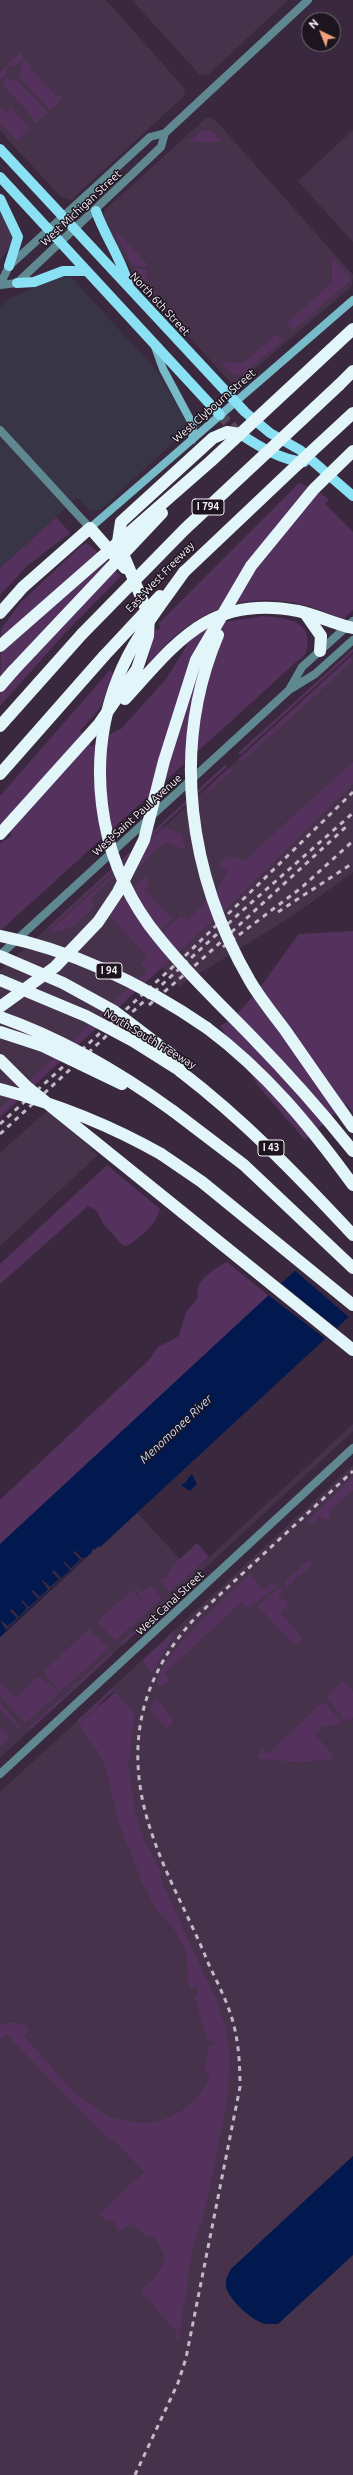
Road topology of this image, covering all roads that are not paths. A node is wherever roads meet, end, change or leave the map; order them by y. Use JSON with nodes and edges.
{"nodes":[{"id":1,"x":308,"y":0,"type":"edge"},
{"id":2,"x":165,"y":133,"type":"junction"},
{"id":3,"x":0,"y":149,"type":"edge"},
{"id":4,"x":0,"y":177,"type":"edge"},
{"id":5,"x":0,"y":199,"type":"edge"},
{"id":6,"x":96,"y":211,"type":"junction"},
{"id":7,"x":63,"y":217,"type":"junction"},
{"id":8,"x":49,"y":230,"type":"junction"},
{"id":9,"x":75,"y":230,"type":"junction"},
{"id":10,"x":61,"y":243,"type":"junction"},
{"id":11,"x":9,"y":266,"type":"junction"},
{"id":12,"x":87,"y":271,"type":"junction"},
{"id":13,"x":17,"y":283,"type":"junction"},
{"id":14,"x":0,"y":285,"type":"edge"},
{"id":15,"x":129,"y":289,"type":"junction"},
{"id":16,"x":353,"y":300,"type":"edge"},
{"id":17,"x":353,"y":329,"type":"edge"},
{"id":18,"x":154,"y":343,"type":"junction"},
{"id":19,"x":353,"y":371,"type":"edge"},
{"id":20,"x":235,"y":402,"type":"junction"},
{"id":21,"x":353,"y":413,"type":"edge"},
{"id":22,"x":220,"y":415,"type":"junction"},
{"id":23,"x":0,"y":430,"type":"edge"},
{"id":24,"x":240,"y":434,"type":"joint"},
{"id":25,"x":192,"y":440,"type":"junction"},
{"id":26,"x":353,"y":451,"type":"edge"},
{"id":27,"x":211,"y":461,"type":"junction"},
{"id":28,"x":312,"y":462,"type":"junction"},
{"id":29,"x":353,"y":496,"type":"edge"},
{"id":30,"x":90,"y":528,"type":"junction"},
{"id":31,"x":129,"y":572,"type":"junction"},
{"id":32,"x":184,"y":572,"type":"junction"},
{"id":33,"x":238,"y":587,"type":"junction"},
{"id":34,"x":0,"y":613,"type":"edge"},
{"id":35,"x":305,"y":613,"type":"junction"},
{"id":36,"x":351,"y":625,"type":"edge"},
{"id":37,"x":353,"y":640,"type":"edge"},
{"id":38,"x":0,"y":646,"type":"edge"},
{"id":39,"x":320,"y":651,"type":"junction"},
{"id":40,"x":0,"y":686,"type":"edge"},
{"id":41,"x":289,"y":690,"type":"junction"},
{"id":42,"x":99,"y":724,"type":"junction"},
{"id":43,"x":0,"y":726,"type":"edge"},
{"id":44,"x":0,"y":774,"type":"edge"},
{"id":45,"x":2,"y":832,"type":"edge"},
{"id":46,"x":0,"y":936,"type":"edge"},
{"id":47,"x":0,"y":955,"type":"edge"},
{"id":48,"x":0,"y":980,"type":"edge"},
{"id":49,"x":0,"y":1007,"type":"edge"},
{"id":50,"x":0,"y":1017,"type":"edge"},
{"id":51,"x":0,"y":1032,"type":"edge"},
{"id":52,"x":0,"y":1060,"type":"edge"},
{"id":53,"x":180,"y":1071,"type":"junction"},
{"id":54,"x":0,"y":1089,"type":"edge"},
{"id":55,"x":173,"y":1111,"type":"junction"},
{"id":56,"x":353,"y":1127,"type":"edge"},
{"id":57,"x":353,"y":1151,"type":"edge"},
{"id":58,"x":353,"y":1185,"type":"edge"},
{"id":59,"x":353,"y":1235,"type":"edge"},
{"id":60,"x":353,"y":1268,"type":"edge"},
{"id":61,"x":353,"y":1305,"type":"edge"},
{"id":62,"x":353,"y":1350,"type":"edge"},
{"id":63,"x":353,"y":1448,"type":"edge"},
{"id":64,"x":0,"y":1774,"type":"edge"}],
"edges":[{"from":1,"to":2,"type":"street","name":"West Michigan Street"},
{"from":2,"to":6,"type":"street","name":"West Michigan Street"},
{"from":2,"to":7,"type":"street","name":"West Michigan Street"},
{"from":3,"to":7,"type":"main road","name":"North 6th Street"},
{"from":4,"to":8,"type":"main road"},
{"from":5,"to":11,"type":"main road"},
{"from":6,"to":9,"type":"street","name":"West Michigan Street"},
{"from":6,"to":15,"type":"main road"},
{"from":7,"to":8,"type":"street","name":"West Michigan Street"},
{"from":7,"to":9,"type":"main road","name":"North 6th Street"},
{"from":8,"to":10,"type":"main road"},
{"from":8,"to":11,"type":"street","name":"West Michigan Street"},
{"from":9,"to":10,"type":"street","name":"West Michigan Street"},
{"from":9,"to":15,"type":"main road","name":"North 6th Street"},
{"from":10,"to":12,"type":"main road"},
{"from":10,"to":13,"type":"street","name":"West Michigan Street"},
{"from":11,"to":14,"type":"street","name":"West Michigan Street"},
{"from":12,"to":13,"type":"main road"},
{"from":12,"to":18,"type":"main road"},
{"from":13,"to":14,"type":"street","name":"West Michigan Street"},
{"from":15,"to":20,"type":"main road","name":"North 6th Street"},
{"from":16,"to":20,"type":"main road","name":"West Clybourn Street"},
{"from":17,"to":27,"type":"highway","bridge":true},
{"from":18,"to":22,"type":"main road"},
{"from":18,"to":25,"type":"main road"},
{"from":19,"to":43,"type":"highway","name":"East-West Freeway","number":"I 794","bridge":true},
{"from":20,"to":22,"type":"main road","name":"West Clybourn Street"},
{"from":20,"to":28,"type":"main road","name":"North 6th Street"},
{"from":21,"to":32,"type":"highway","name":"East-West Freeway","number":"I 794","bridge":true},
{"from":22,"to":25,"type":"main road","name":"West Clybourn Street"},
{"from":23,"to":30,"type":"street"},
{"from":24,"to":28,"type":"main road"},
{"from":24,"to":31,"type":"highway"},
{"from":25,"to":30,"type":"main road","name":"West Clybourn Street"},
{"from":26,"to":33,"type":"highway","bridge":true},
{"from":27,"to":38,"type":"highway","bridge":true},
{"from":27,"to":40,"type":"highway","bridge":true},
{"from":28,"to":29,"type":"main road","name":"North 6th Street"},
{"from":30,"to":31,"type":"highway"},
{"from":30,"to":34,"type":"highway"},
{"from":31,"to":42,"type":"highway"},
{"from":32,"to":44,"type":"highway","name":"East-West Freeway","number":"I 794","bridge":true},
{"from":32,"to":57,"type":"highway","bridge":true},
{"from":33,"to":49,"type":"highway","bridge":true},
{"from":33,"to":56,"type":"highway","bridge":true},
{"from":35,"to":36,"type":"highway"},
{"from":35,"to":39,"type":"highway"},
{"from":35,"to":42,"type":"highway"},
{"from":36,"to":39,"type":"street","name":"West Saint Paul Avenue"},
{"from":37,"to":41,"type":"street","name":"West Saint Paul Avenue"},
{"from":39,"to":41,"type":"street","name":"West Saint Paul Avenue"},
{"from":41,"to":47,"type":"street","name":"West Saint Paul Avenue"},
{"from":42,"to":45,"type":"highway"},
{"from":46,"to":58,"type":"highway","number":"I 94","bridge":true},
{"from":47,"to":53,"type":"highway","bridge":true},
{"from":48,"to":53,"type":"highway","name":"North-South Freeway","number":"I 43","bridge":true},
{"from":50,"to":55,"type":"highway","number":"I 43","bridge":true},
{"from":51,"to":55,"type":"highway","bridge":true},
{"from":52,"to":62,"type":"highway","bridge":true},
{"from":53,"to":59,"type":"highway","name":"North-South Freeway","number":"I 43"},
{"from":54,"to":61,"type":"highway","bridge":true},
{"from":55,"to":60,"type":"highway","number":"I 43"},
{"from":63,"to":64,"type":"street","name":"West Canal Street"}]}
